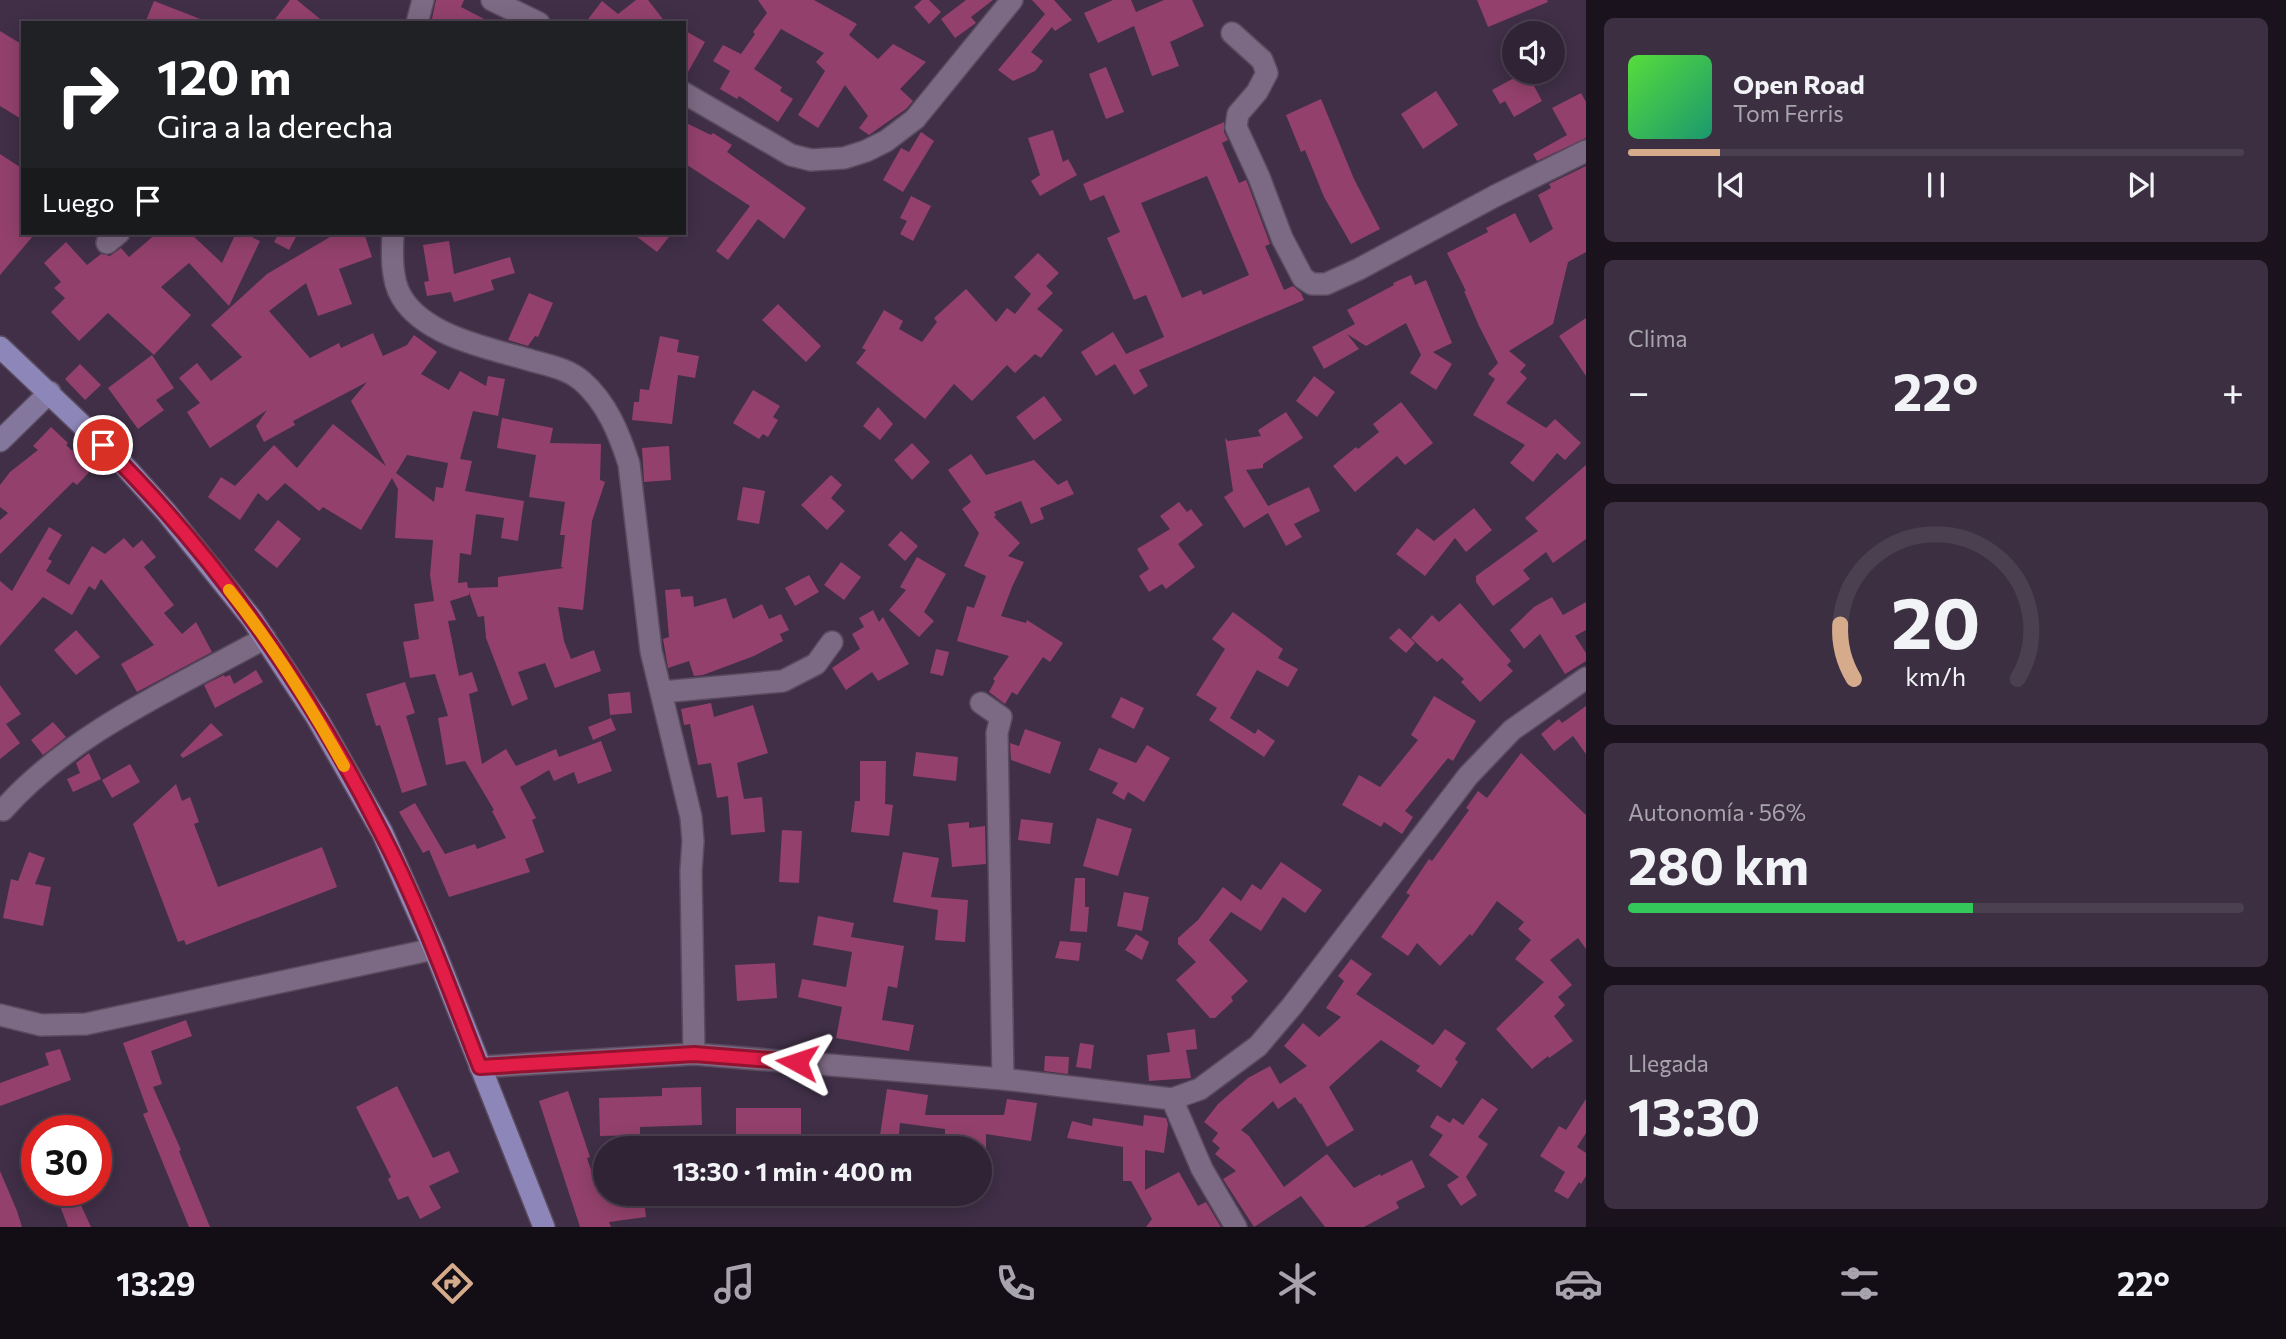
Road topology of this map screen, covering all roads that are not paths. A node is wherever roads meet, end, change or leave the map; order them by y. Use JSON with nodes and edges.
{"nodes":[{"id":1,"x":424,"y":0,"type":"edge"},
{"id":2,"x":492,"y":0,"type":"edge"},
{"id":3,"x":1012,"y":0,"type":"edge"},
{"id":4,"x":418,"y":21,"type":"edge"},
{"id":5,"x":535,"y":21,"type":"edge"},
{"id":6,"x":1232,"y":33,"type":"dead end"},
{"id":7,"x":686,"y":94,"type":"edge"},
{"id":8,"x":1586,"y":151,"type":"edge"},
{"id":9,"x":393,"y":235,"type":"edge"},
{"id":10,"x":0,"y":347,"type":"edge"},
{"id":11,"x":50,"y":392,"type":"junction"},
{"id":12,"x":0,"y":441,"type":"edge"},
{"id":13,"x":265,"y":638,"type":"junction"},
{"id":14,"x":832,"y":642,"type":"dead end"},
{"id":15,"x":1586,"y":678,"type":"edge"},
{"id":16,"x":662,"y":692,"type":"junction"},
{"id":17,"x":981,"y":703,"type":"dead end"},
{"id":18,"x":3,"y":810,"type":"dead end"},
{"id":19,"x":434,"y":949,"type":"junction"},
{"id":20,"x":0,"y":1014,"type":"edge"},
{"id":21,"x":694,"y":1054,"type":"junction"},
{"id":22,"x":480,"y":1067,"type":"junction"},
{"id":23,"x":1003,"y":1079,"type":"junction"},
{"id":24,"x":1172,"y":1099,"type":"junction"},
{"id":25,"x":544,"y":1227,"type":"edge"},
{"id":26,"x":1236,"y":1227,"type":"edge"}],
"edges":[{"from":1,"to":4,"type":"street"},
{"from":2,"to":5,"type":"street"},
{"from":3,"to":7,"type":"street"},
{"from":6,"to":8,"type":"street"},
{"from":9,"to":16,"type":"street"},
{"from":10,"to":11,"type":"main road"},
{"from":11,"to":12,"type":"street"},
{"from":11,"to":13,"type":"main road"},
{"from":13,"to":18,"type":"street"},
{"from":13,"to":19,"type":"main road"},
{"from":14,"to":16,"type":"street"},
{"from":15,"to":24,"type":"street"},
{"from":16,"to":21,"type":"street"},
{"from":17,"to":23,"type":"street"},
{"from":19,"to":20,"type":"street"},
{"from":19,"to":22,"type":"main road"},
{"from":21,"to":22,"type":"street"},
{"from":21,"to":23,"type":"street"},
{"from":22,"to":25,"type":"main road"},
{"from":23,"to":24,"type":"street"},
{"from":24,"to":26,"type":"street"}]}
